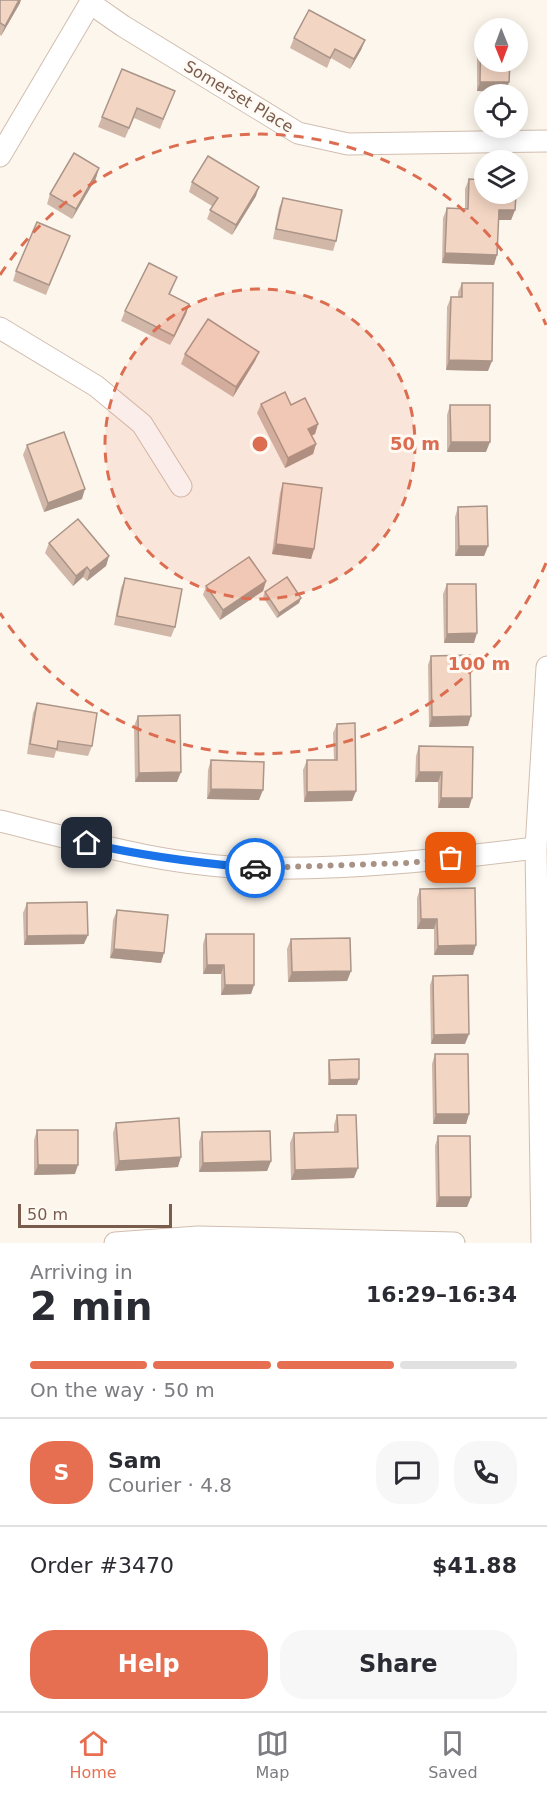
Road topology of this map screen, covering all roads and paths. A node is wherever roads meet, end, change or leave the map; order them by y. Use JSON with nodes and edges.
{"nodes":[{"id":1,"x":91,"y":2,"type":"edge"},
{"id":2,"x":547,"y":141,"type":"edge"},
{"id":3,"x":0,"y":156,"type":"edge"},
{"id":4,"x":0,"y":328,"type":"edge"},
{"id":5,"x":180,"y":486,"type":"dead end"},
{"id":6,"x":547,"y":667,"type":"edge"},
{"id":7,"x":0,"y":822,"type":"edge"},
{"id":8,"x":536,"y":848,"type":"junction"},
{"id":9,"x":115,"y":1243,"type":"edge"},
{"id":10,"x":454,"y":1243,"type":"edge"},
{"id":11,"x":542,"y":1243,"type":"edge"}],
"edges":[{"from":1,"to":2,"type":"street","name":"Somerset Place"},
{"from":1,"to":3,"type":"street"},
{"from":4,"to":5,"type":"street"},
{"from":6,"to":8,"type":"street"},
{"from":7,"to":8,"type":"street"},
{"from":8,"to":11,"type":"street"},
{"from":9,"to":10,"type":"street"}]}
